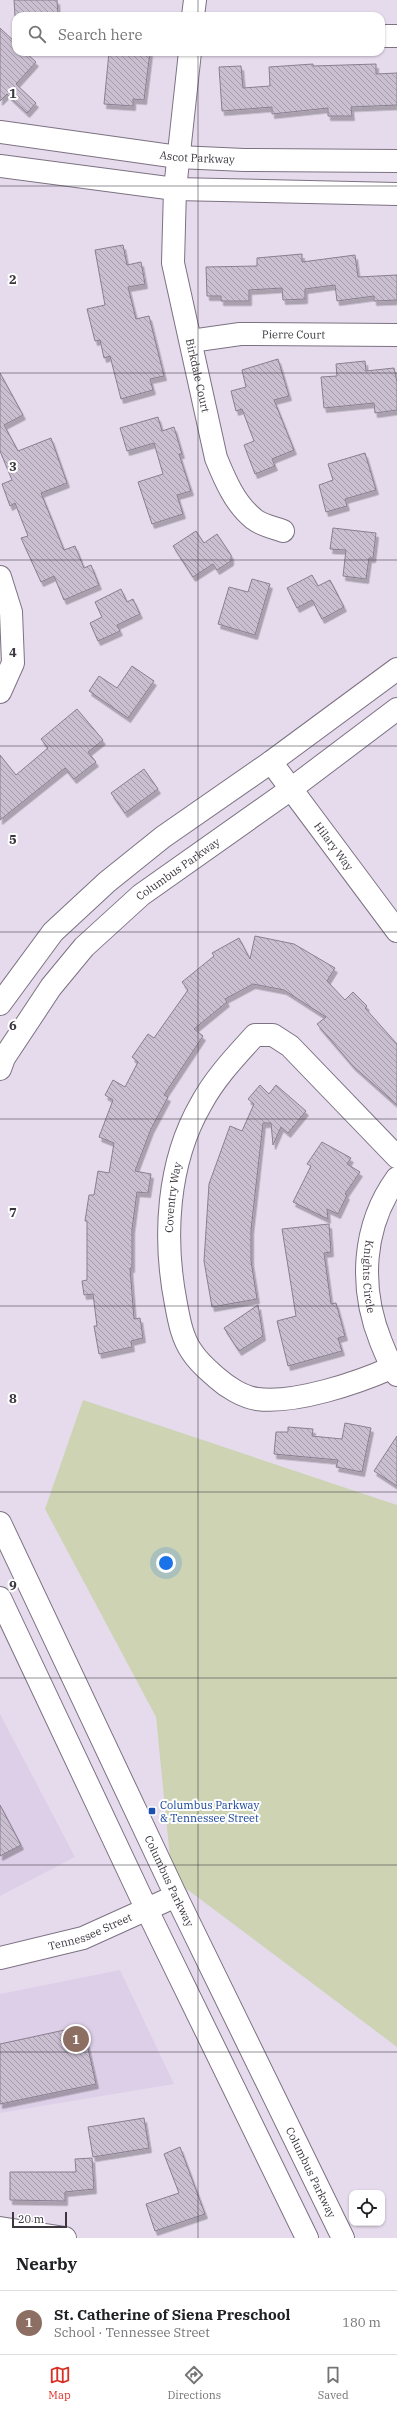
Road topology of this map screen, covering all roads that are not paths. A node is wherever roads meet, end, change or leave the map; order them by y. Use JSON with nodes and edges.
{"nodes":[{"id":1,"x":195,"y":0,"type":"edge"},
{"id":2,"x":194,"y":12,"type":"edge"},
{"id":3,"x":385,"y":36,"type":"edge"},
{"id":4,"x":397,"y":36,"type":"edge"},
{"id":5,"x":190,"y":56,"type":"edge"},
{"id":6,"x":0,"y":132,"type":"edge"},
{"id":7,"x":178,"y":157,"type":"junction"},
{"id":8,"x":397,"y":161,"type":"edge"},
{"id":9,"x":0,"y":166,"type":"edge"},
{"id":10,"x":175,"y":189,"type":"junction"},
{"id":11,"x":397,"y":194,"type":"edge"},
{"id":12,"x":397,"y":335,"type":"edge"},
{"id":13,"x":191,"y":341,"type":"junction"},
{"id":14,"x":283,"y":531,"type":"dead end"},
{"id":15,"x":0,"y":577,"type":"edge"},
{"id":16,"x":397,"y":669,"type":"edge"},
{"id":17,"x":0,"y":692,"type":"edge"},
{"id":18,"x":397,"y":709,"type":"edge"},
{"id":19,"x":271,"y":762,"type":"junction"},
{"id":20,"x":291,"y":789,"type":"junction"},
{"id":21,"x":397,"y":931,"type":"edge"},
{"id":22,"x":0,"y":1004,"type":"edge"},
{"id":23,"x":0,"y":1069,"type":"edge"},
{"id":24,"x":397,"y":1157,"type":"edge"},
{"id":25,"x":397,"y":1178,"type":"edge"},
{"id":26,"x":394,"y":1371,"type":"edge"},
{"id":27,"x":0,"y":1523,"type":"edge"},
{"id":28,"x":0,"y":1598,"type":"edge"},
{"id":29,"x":176,"y":1896,"type":"junction"},
{"id":30,"x":148,"y":1910,"type":"junction"},
{"id":31,"x":0,"y":1958,"type":"edge"},
{"id":32,"x":0,"y":2228,"type":"edge"},
{"id":33,"x":65,"y":2238,"type":"edge"},
{"id":34,"x":307,"y":2238,"type":"edge"},
{"id":35,"x":343,"y":2238,"type":"edge"}],
"edges":[{"from":1,"to":2,"type":"main road"},
{"from":3,"to":4,"type":"main road"},
{"from":5,"to":7,"type":"main road","name":"Birkdale Court"},
{"from":6,"to":7,"type":"main road","name":"Ascot Parkway"},
{"from":7,"to":8,"type":"main road","name":"Ascot Parkway"},
{"from":7,"to":10,"type":"main road","name":"Birkdale Court"},
{"from":9,"to":10,"type":"main road"},
{"from":10,"to":11,"type":"main road"},
{"from":10,"to":13,"type":"main road","name":"Birkdale Court"},
{"from":12,"to":13,"type":"main road","name":"Pierre Court"},
{"from":13,"to":14,"type":"main road","name":"Birkdale Court"},
{"from":15,"to":17,"type":"main road"},
{"from":16,"to":19,"type":"main road"},
{"from":18,"to":20,"type":"main road","name":"Columbus Parkway"},
{"from":19,"to":20,"type":"main road","name":"Hilary Way"},
{"from":19,"to":22,"type":"main road"},
{"from":20,"to":21,"type":"main road","name":"Hilary Way"},
{"from":20,"to":23,"type":"main road","name":"Columbus Parkway"},
{"from":24,"to":26,"type":"main road","name":"Coventry Way"},
{"from":25,"to":26,"type":"main road","name":"Knights Circle"},
{"from":27,"to":29,"type":"main road","name":"Columbus Parkway"},
{"from":28,"to":30,"type":"main road"},
{"from":29,"to":30,"type":"main road","name":"Tennessee Street"},
{"from":29,"to":35,"type":"main road","name":"Columbus Parkway"},
{"from":30,"to":31,"type":"main road","name":"Tennessee Street"},
{"from":30,"to":34,"type":"main road"},
{"from":32,"to":33,"type":"main road"}]}
